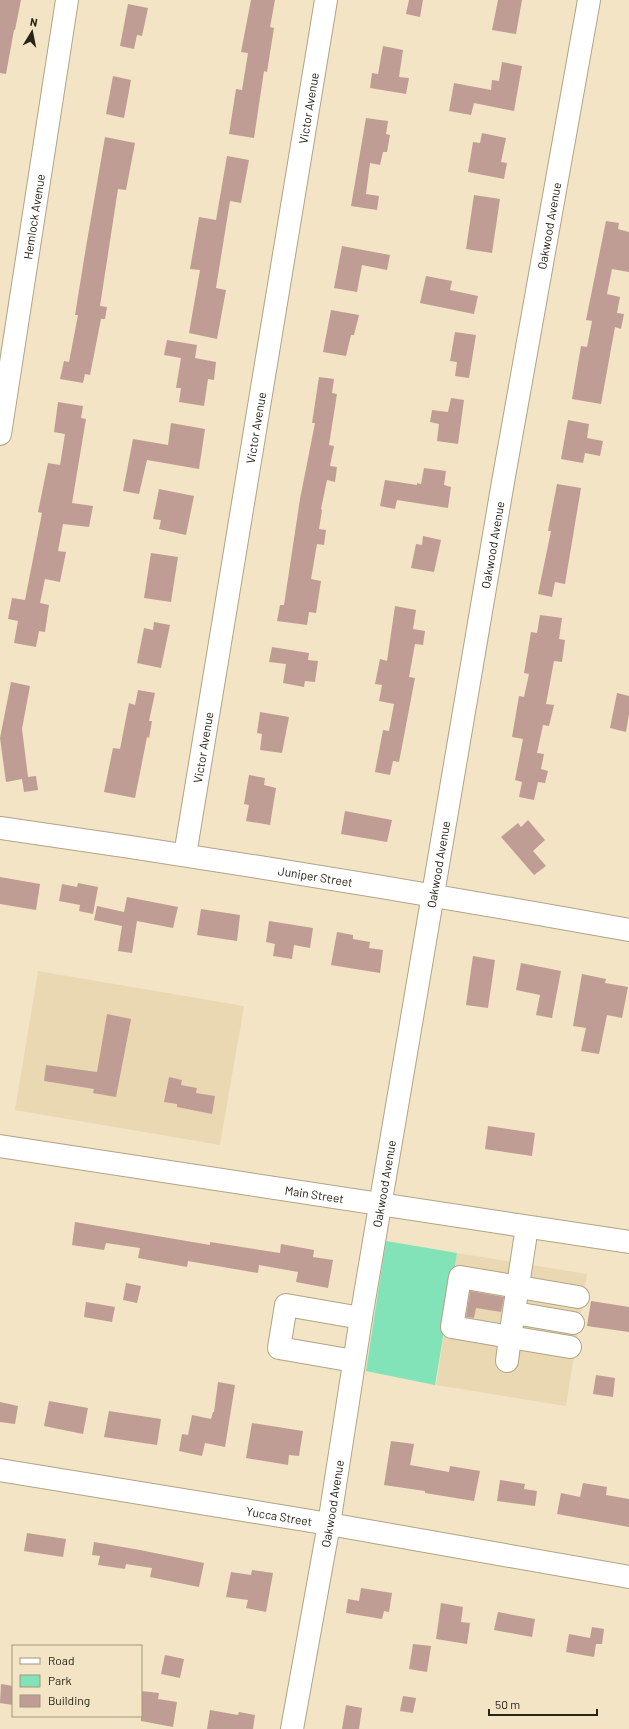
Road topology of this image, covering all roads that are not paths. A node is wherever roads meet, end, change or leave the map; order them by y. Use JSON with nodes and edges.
{"nodes":[{"id":1,"x":67,"y":0,"type":"edge"},
{"id":2,"x":326,"y":0,"type":"edge"},
{"id":3,"x":589,"y":0,"type":"edge"},
{"id":4,"x":0,"y":434,"type":"edge"},
{"id":5,"x":0,"y":828,"type":"edge"},
{"id":6,"x":185,"y":855,"type":"junction"},
{"id":7,"x":434,"y":895,"type":"junction"},
{"id":8,"x":629,"y":930,"type":"edge"},
{"id":9,"x":0,"y":1146,"type":"edge"},
{"id":10,"x":380,"y":1205,"type":"junction"},
{"id":11,"x":527,"y":1227,"type":"junction"},
{"id":12,"x":629,"y":1242,"type":"edge"},
{"id":13,"x":518,"y":1287,"type":"junction"},
{"id":14,"x":578,"y":1296,"type":"dead end"},
{"id":15,"x":515,"y":1313,"type":"junction"},
{"id":16,"x":361,"y":1318,"type":"junction"},
{"id":17,"x":573,"y":1323,"type":"dead end"},
{"id":18,"x":510,"y":1337,"type":"junction"},
{"id":19,"x":570,"y":1347,"type":"dead end"},
{"id":20,"x":354,"y":1361,"type":"junction"},
{"id":21,"x":507,"y":1361,"type":"dead end"},
{"id":22,"x":0,"y":1470,"type":"edge"},
{"id":23,"x":329,"y":1524,"type":"junction"},
{"id":24,"x":629,"y":1577,"type":"edge"},
{"id":25,"x":292,"y":1729,"type":"edge"}],
"edges":[{"from":1,"to":4,"type":"street","name":"Hemlock Avenue"},
{"from":2,"to":6,"type":"street","name":"Victor Avenue"},
{"from":3,"to":7,"type":"street","name":"Oakwood Avenue"},
{"from":5,"to":6,"type":"street","name":"Juniper Street"},
{"from":6,"to":7,"type":"street","name":"Juniper Street"},
{"from":7,"to":8,"type":"street","name":"Juniper Street"},
{"from":7,"to":10,"type":"street","name":"Oakwood Avenue"},
{"from":9,"to":10,"type":"street","name":"Main Street"},
{"from":10,"to":11,"type":"street","name":"Main Street"},
{"from":10,"to":16,"type":"street","name":"Oakwood Avenue"},
{"from":11,"to":12,"type":"street","name":"Main Street"},
{"from":11,"to":13,"type":"street"},
{"from":13,"to":14,"type":"street"},
{"from":13,"to":15,"type":"street"},
{"from":13,"to":18,"type":"street"},
{"from":15,"to":17,"type":"street"},
{"from":15,"to":18,"type":"street"},
{"from":16,"to":20,"type":"street","name":"Oakwood Avenue"},
{"from":16,"to":20,"type":"street"},
{"from":18,"to":19,"type":"street"},
{"from":18,"to":21,"type":"street"},
{"from":20,"to":23,"type":"street","name":"Oakwood Avenue"},
{"from":22,"to":23,"type":"street","name":"Yucca Street"},
{"from":23,"to":24,"type":"street","name":"Yucca Street"},
{"from":23,"to":25,"type":"street","name":"Oakwood Avenue"}]}
